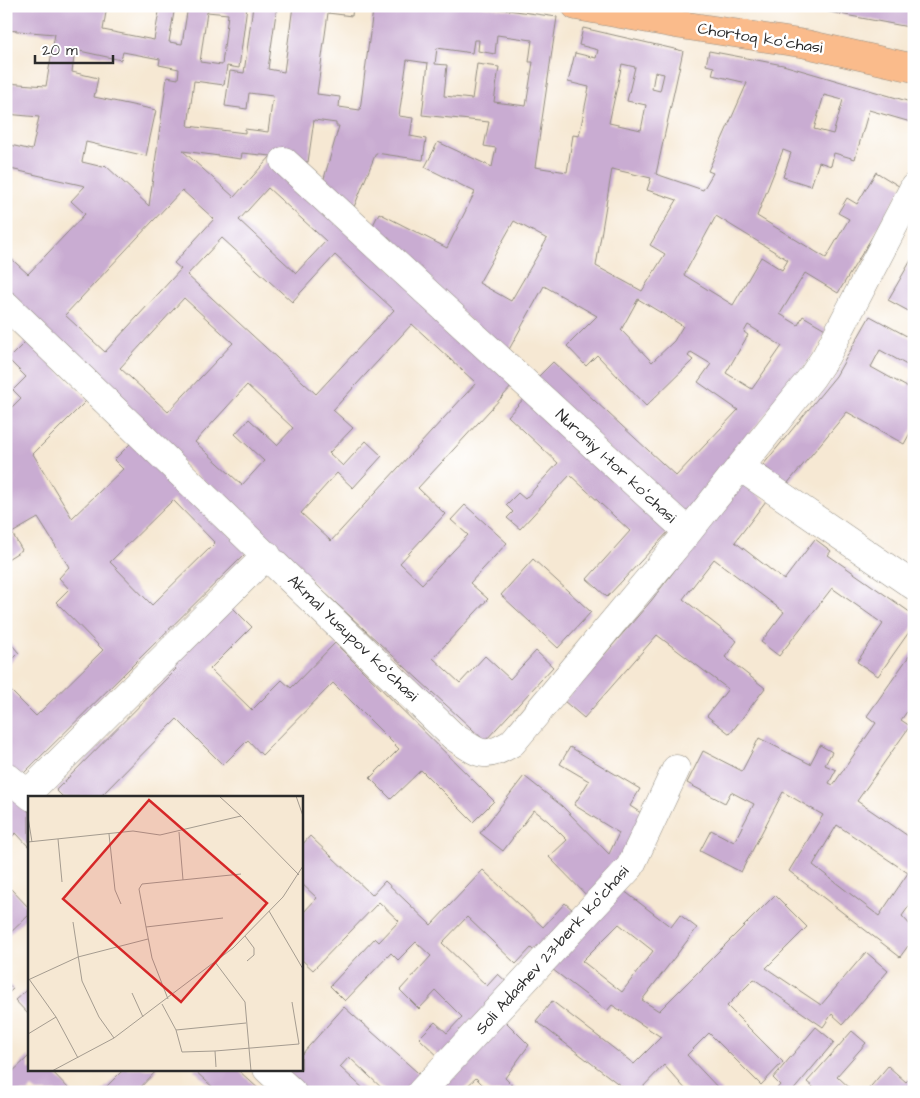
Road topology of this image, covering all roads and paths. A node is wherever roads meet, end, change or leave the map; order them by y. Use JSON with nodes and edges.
{"nodes":[{"id":1,"x":576,"y":6,"type":"edge"},
{"id":2,"x":914,"y":68,"type":"edge"},
{"id":3,"x":284,"y":161,"type":"dead end"},
{"id":4,"x":914,"y":187,"type":"edge"},
{"id":5,"x":6,"y":305,"type":"edge"},
{"id":6,"x":740,"y":467,"type":"junction"},
{"id":7,"x":688,"y":532,"type":"junction"},
{"id":8,"x":267,"y":555,"type":"junction"},
{"id":9,"x":914,"y":586,"type":"edge"},
{"id":10,"x":676,"y":769,"type":"dead end"},
{"id":11,"x":6,"y":776,"type":"edge"},
{"id":12,"x":30,"y":795,"type":"edge"},
{"id":13,"x":267,"y":1070,"type":"edge"},
{"id":14,"x":292,"y":1092,"type":"edge"},
{"id":15,"x":421,"y":1092,"type":"edge"}],
"edges":[{"from":1,"to":2,"type":"main road","name":"Chortoq koʻchasi"},
{"from":3,"to":7,"type":"street","name":"Nuroniy 1-tor koʻchasi"},
{"from":4,"to":6,"type":"street","name":"Nuroniy 1-tor koʻchasi"},
{"from":5,"to":8,"type":"street","name":"Akmal Yusupov koʻchasi"},
{"from":6,"to":7,"type":"street","name":"Nuroniy 1-tor koʻchasi"},
{"from":6,"to":9,"type":"street"},
{"from":7,"to":8,"type":"street","name":"Akmal Yusupov koʻchasi"},
{"from":8,"to":12,"type":"street"},
{"from":10,"to":15,"type":"street","name":"Soli Adashev 23-berk koʻchasi"},
{"from":11,"to":12,"type":"street"},
{"from":13,"to":14,"type":"street"}]}
